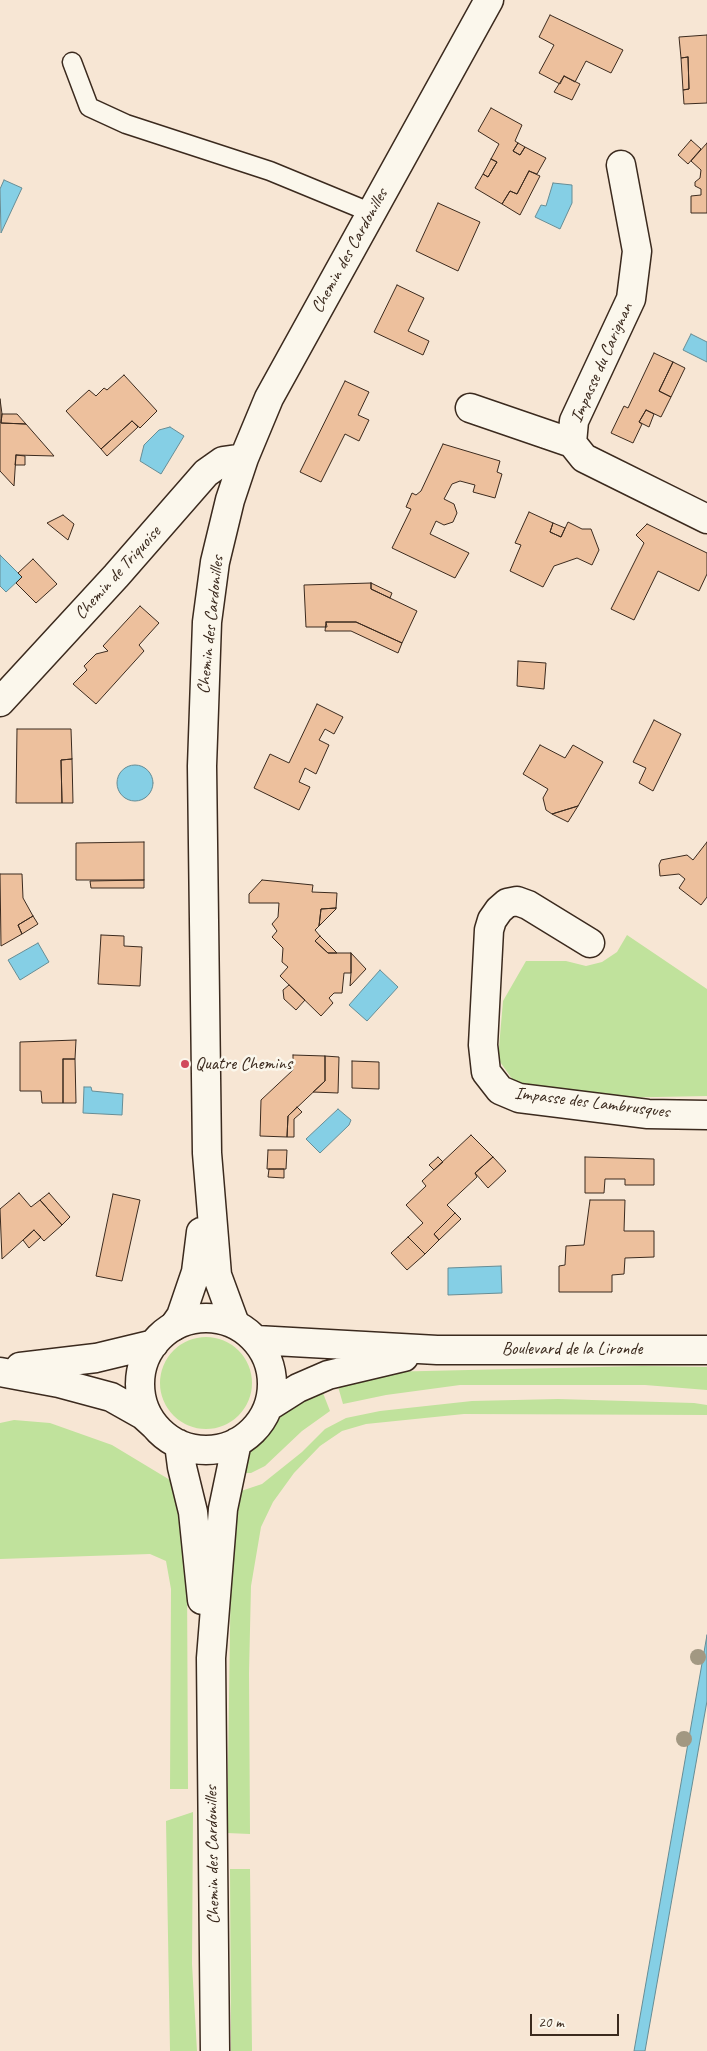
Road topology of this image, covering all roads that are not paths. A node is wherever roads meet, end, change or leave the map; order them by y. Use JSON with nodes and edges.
{"nodes":[{"id":1,"x":489,"y":0,"type":"edge"},
{"id":2,"x":72,"y":62,"type":"dead end"},
{"id":3,"x":621,"y":165,"type":"dead end"},
{"id":4,"x":372,"y":213,"type":"junction"},
{"id":5,"x":470,"y":408,"type":"dead end"},
{"id":6,"x":572,"y":443,"type":"junction"},
{"id":7,"x":244,"y":458,"type":"junction"},
{"id":8,"x":707,"y":519,"type":"edge"},
{"id":9,"x":0,"y":702,"type":"edge"},
{"id":10,"x":590,"y":944,"type":"dead end"},
{"id":11,"x":707,"y":1115,"type":"edge"},
{"id":12,"x":208,"y":1166,"type":"junction"},
{"id":13,"x":235,"y":1324,"type":"junction"},
{"id":14,"x":174,"y":1326,"type":"junction"},
{"id":15,"x":256,"y":1340,"type":"junction"},
{"id":16,"x":154,"y":1344,"type":"junction"},
{"id":17,"x":437,"y":1350,"type":"junction"},
{"id":18,"x":707,"y":1350,"type":"edge"},
{"id":19,"x":0,"y":1370,"type":"edge"},
{"id":20,"x":268,"y":1407,"type":"junction"},
{"id":21,"x":156,"y":1426,"type":"junction"},
{"id":22,"x":237,"y":1442,"type":"junction"},
{"id":23,"x":179,"y":1444,"type":"junction"},
{"id":24,"x":211,"y":1658,"type":"junction"},
{"id":25,"x":215,"y":2051,"type":"edge"}],
"edges":[{"from":1,"to":4,"type":"street","name":"Chemin des Cardonilles"},
{"from":2,"to":4,"type":"lane"},
{"from":3,"to":6,"type":"street","name":"Impasse du Carignan"},
{"from":4,"to":7,"type":"street","name":"Chemin des Cardonilles"},
{"from":5,"to":6,"type":"street","name":"Impasse du Carignan"},
{"from":6,"to":8,"type":"street","name":"Impasse du Carignan"},
{"from":7,"to":9,"type":"street","name":"Chemin de Triquoise"},
{"from":7,"to":12,"type":"street","name":"Chemin des Cardonilles"},
{"from":10,"to":11,"type":"street","name":"Impasse des Lambrusques"},
{"from":12,"to":13,"type":"street","name":"Chemin des Cardonilles"},
{"from":12,"to":14,"type":"street","name":"Chemin des Cardonilles"},
{"from":13,"to":14,"type":"street"},
{"from":13,"to":15,"type":"street"},
{"from":14,"to":16,"type":"street"},
{"from":15,"to":17,"type":"street","name":"Boulevard de la Lironde"},
{"from":15,"to":20,"type":"street"},
{"from":16,"to":19,"type":"street"},
{"from":16,"to":21,"type":"street"},
{"from":17,"to":18,"type":"street","name":"Boulevard de la Lironde"},
{"from":17,"to":20,"type":"street","name":"Boulevard de la Lironde"},
{"from":19,"to":21,"type":"street"},
{"from":20,"to":22,"type":"street"},
{"from":21,"to":23,"type":"street"},
{"from":22,"to":23,"type":"street"},
{"from":22,"to":24,"type":"street","name":"Chemin des Cardonilles"},
{"from":23,"to":24,"type":"street","name":"Chemin des Cardonilles"},
{"from":24,"to":25,"type":"street","name":"Chemin des Cardonilles"}]}
